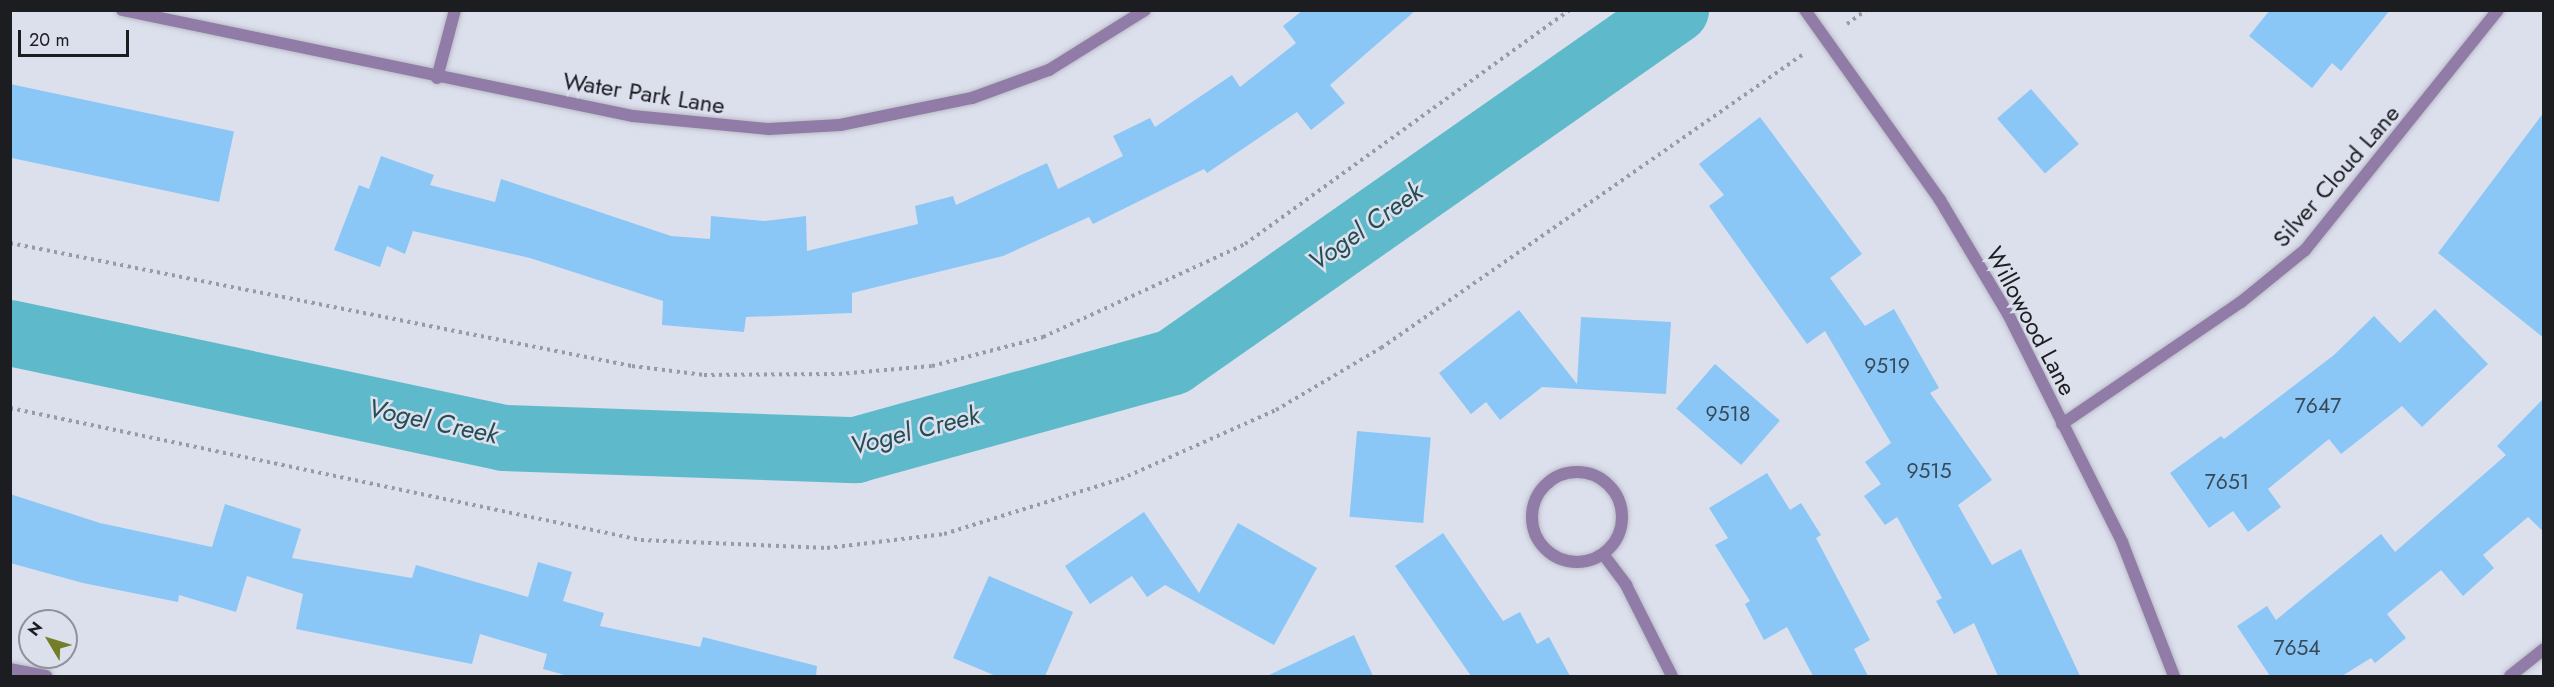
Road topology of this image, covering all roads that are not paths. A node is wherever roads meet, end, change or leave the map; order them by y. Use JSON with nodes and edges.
{"nodes":[{"id":1,"x":122,"y":10,"type":"edge"},
{"id":2,"x":455,"y":10,"type":"edge"},
{"id":3,"x":1145,"y":10,"type":"edge"},
{"id":4,"x":1805,"y":10,"type":"edge"},
{"id":5,"x":2498,"y":10,"type":"edge"},
{"id":6,"x":437,"y":78,"type":"junction"},
{"id":7,"x":2062,"y":424,"type":"junction"},
{"id":8,"x":1602,"y":554,"type":"junction"},
{"id":9,"x":2544,"y":649,"type":"edge"},
{"id":10,"x":10,"y":669,"type":"edge"},
{"id":11,"x":46,"y":676,"type":"edge"},
{"id":12,"x":1672,"y":676,"type":"edge"},
{"id":13,"x":2174,"y":676,"type":"edge"},
{"id":14,"x":2510,"y":676,"type":"edge"}],
"edges":[{"from":1,"to":6,"type":"street","name":"Water Park Lane"},
{"from":2,"to":6,"type":"street"},
{"from":3,"to":6,"type":"street","name":"Water Park Lane"},
{"from":4,"to":7,"type":"street","name":"Willowood Lane"},
{"from":5,"to":7,"type":"street","name":"Silver Cloud Lane"},
{"from":7,"to":13,"type":"street","name":"Willowood Lane"},
{"from":8,"to":8,"type":"street"},
{"from":8,"to":12,"type":"street"},
{"from":9,"to":14,"type":"street"},
{"from":10,"to":11,"type":"street"}]}
